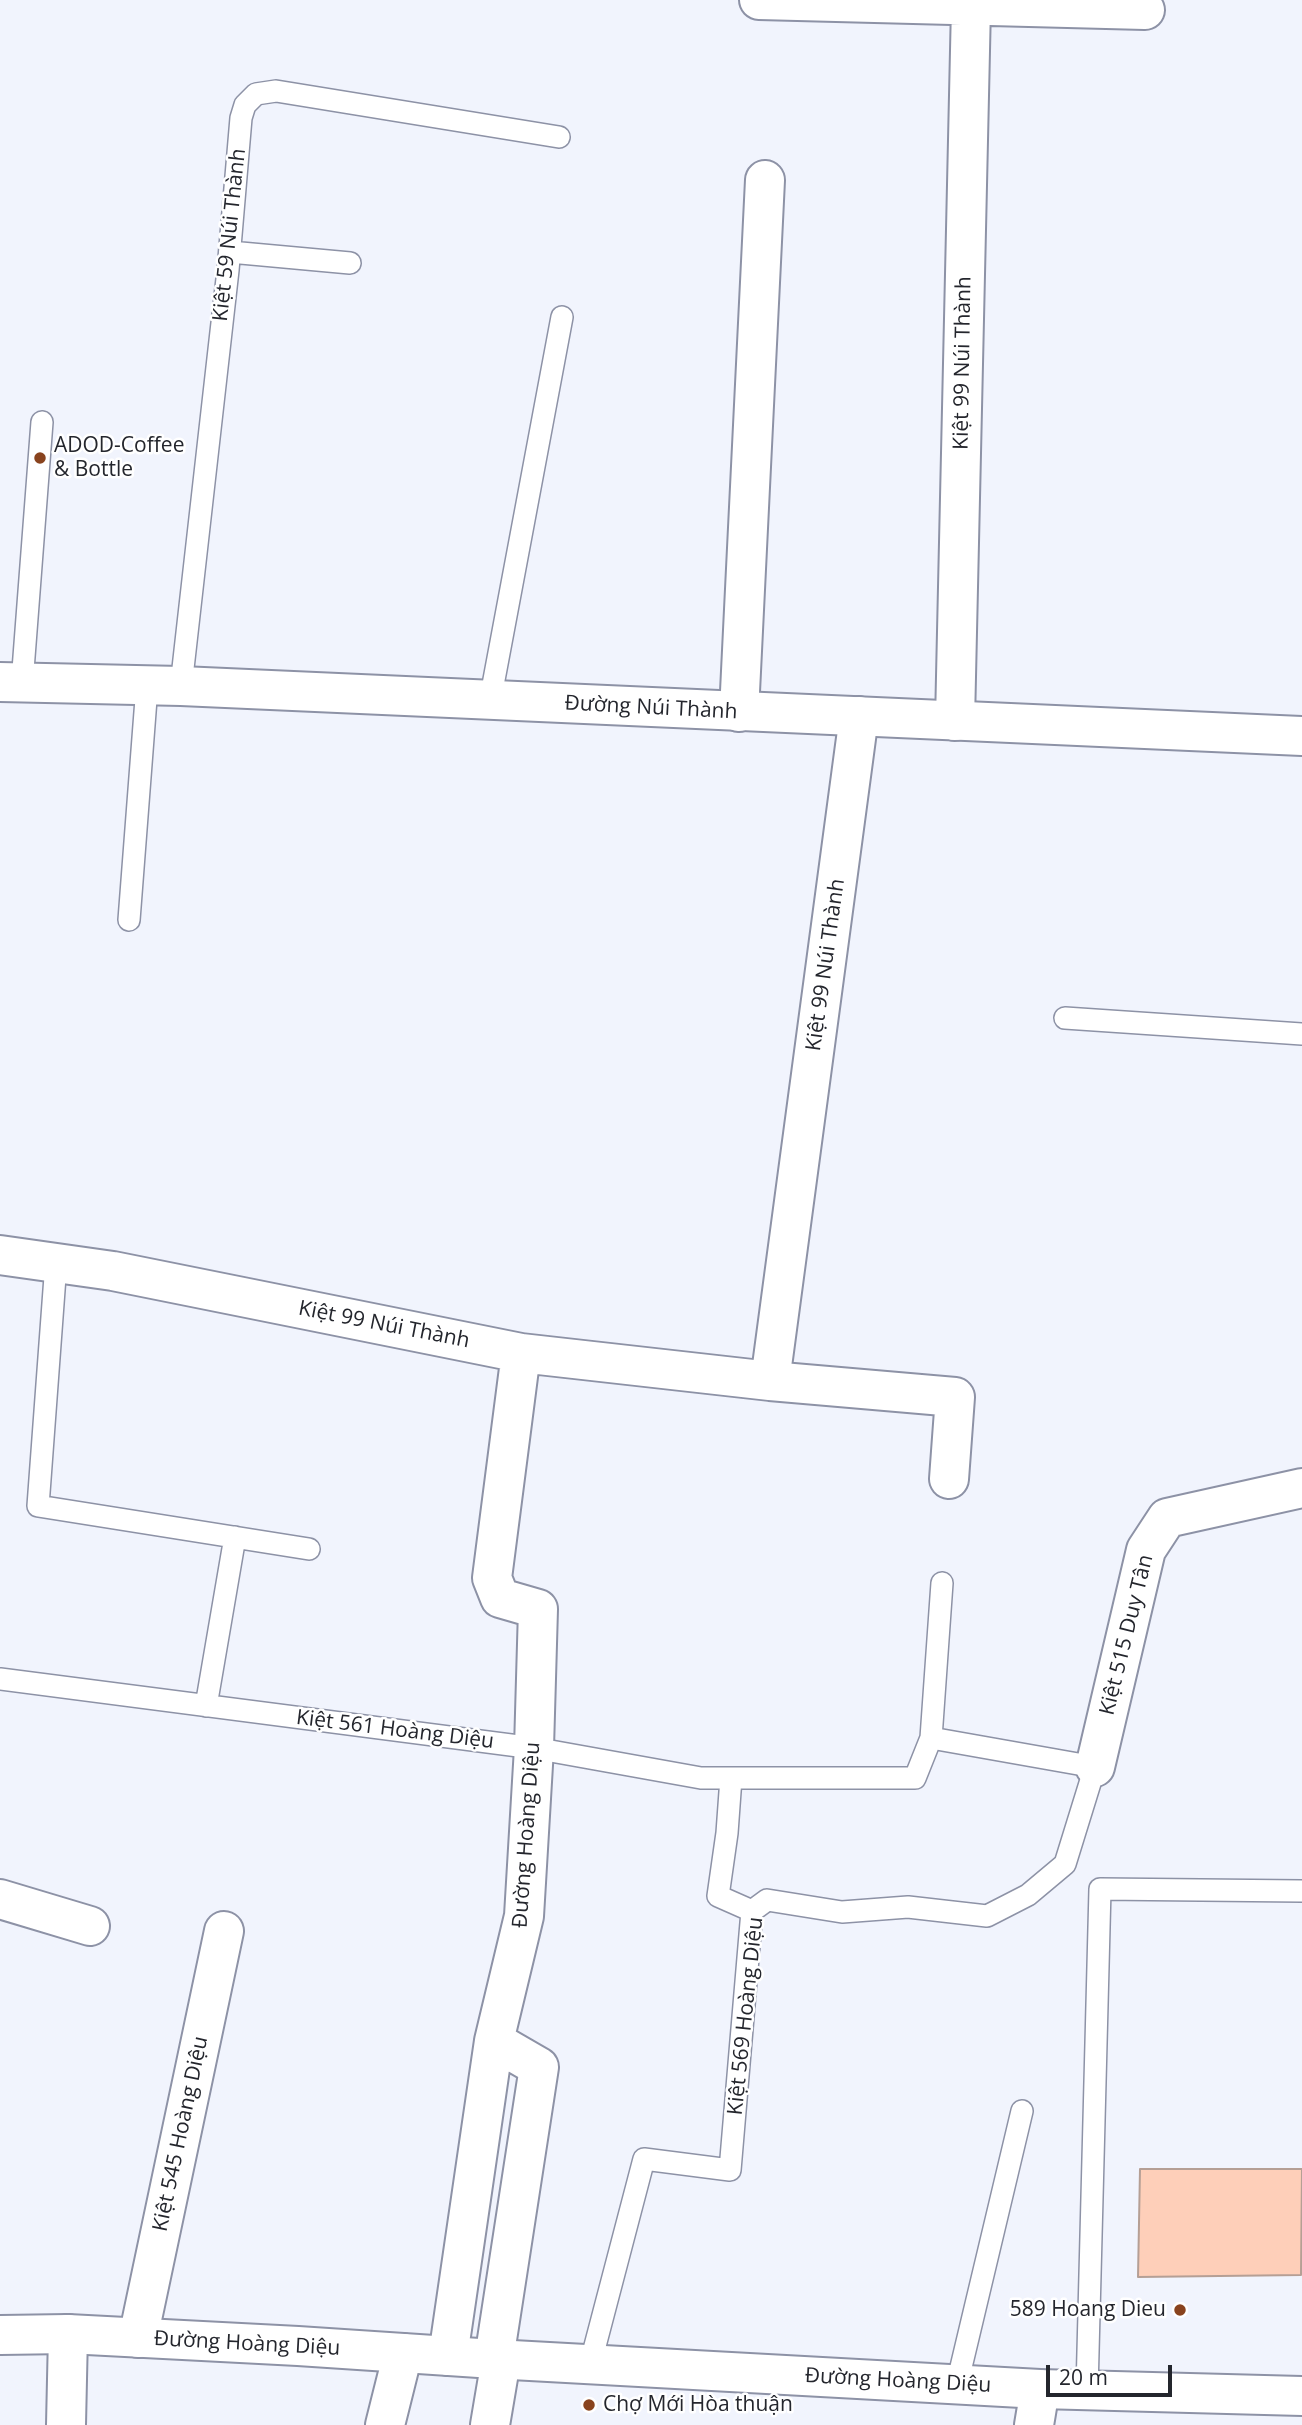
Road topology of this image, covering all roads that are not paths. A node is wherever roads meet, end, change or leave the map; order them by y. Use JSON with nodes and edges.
{"nodes":[{"id":1,"x":759,"y":0,"type":"edge"},
{"id":2,"x":971,"y":6,"type":"junction"},
{"id":3,"x":1145,"y":10,"type":"dead end"},
{"id":4,"x":559,"y":137,"type":"dead end"},
{"id":5,"x":765,"y":180,"type":"dead end"},
{"id":6,"x":229,"y":252,"type":"junction"},
{"id":7,"x":349,"y":263,"type":"dead end"},
{"id":8,"x":562,"y":317,"type":"dead end"},
{"id":9,"x":42,"y":422,"type":"dead end"},
{"id":10,"x":11,"y":682,"type":"edge"},
{"id":11,"x":164,"y":686,"type":"junction"},
{"id":12,"x":490,"y":701,"type":"junction"},
{"id":13,"x":739,"y":712,"type":"junction"},
{"id":14,"x":859,"y":716,"type":"junction"},
{"id":15,"x":955,"y":721,"type":"junction"},
{"id":16,"x":1302,"y":736,"type":"edge"},
{"id":17,"x":128,"y":920,"type":"dead end"},
{"id":18,"x":1065,"y":1018,"type":"dead end"},
{"id":19,"x":1302,"y":1034,"type":"edge"},
{"id":20,"x":0,"y":1255,"type":"edge"},
{"id":21,"x":56,"y":1263,"type":"junction"},
{"id":22,"x":521,"y":1353,"type":"junction"},
{"id":23,"x":770,"y":1381,"type":"junction"},
{"id":24,"x":949,"y":1479,"type":"dead end"},
{"id":25,"x":1302,"y":1488,"type":"edge"},
{"id":26,"x":235,"y":1537,"type":"junction"},
{"id":27,"x":309,"y":1549,"type":"dead end"},
{"id":28,"x":942,"y":1583,"type":"dead end"},
{"id":29,"x":0,"y":1679,"type":"edge"},
{"id":30,"x":206,"y":1706,"type":"junction"},
{"id":31,"x":932,"y":1738,"type":"junction"},
{"id":32,"x":534,"y":1748,"type":"junction"},
{"id":33,"x":1095,"y":1768,"type":"junction"},
{"id":34,"x":731,"y":1779,"type":"junction"},
{"id":35,"x":1302,"y":1891,"type":"edge"},
{"id":36,"x":0,"y":1899,"type":"edge"},
{"id":37,"x":752,"y":1911,"type":"junction"},
{"id":38,"x":90,"y":1926,"type":"dead end"},
{"id":39,"x":224,"y":1931,"type":"dead end"},
{"id":40,"x":494,"y":2041,"type":"junction"},
{"id":41,"x":1022,"y":2111,"type":"dead end"},
{"id":42,"x":0,"y":2334,"type":"edge"},
{"id":43,"x":68,"y":2334,"type":"junction"},
{"id":44,"x":138,"y":2338,"type":"junction"},
{"id":45,"x":403,"y":2353,"type":"junction"},
{"id":46,"x":448,"y":2356,"type":"junction"},
{"id":47,"x":498,"y":2360,"type":"junction"},
{"id":48,"x":590,"y":2365,"type":"junction"},
{"id":49,"x":957,"y":2384,"type":"junction"},
{"id":50,"x":1087,"y":2389,"type":"junction"},
{"id":51,"x":1302,"y":2396,"type":"edge"},
{"id":52,"x":1037,"y":2407,"type":"edge"},
{"id":53,"x":66,"y":2425,"type":"edge"},
{"id":54,"x":385,"y":2425,"type":"edge"},
{"id":55,"x":490,"y":2425,"type":"edge"}],
"edges":[{"from":1,"to":2,"type":"street"},
{"from":2,"to":3,"type":"street"},
{"from":2,"to":15,"type":"street","name":"Kiệt 99 Núi Thành"},
{"from":4,"to":6,"type":"lane","name":"Kiệt 59 Núi Thành"},
{"from":5,"to":13,"type":"street"},
{"from":6,"to":7,"type":"lane"},
{"from":6,"to":11,"type":"lane","name":"Kiệt 59 Núi Thành"},
{"from":8,"to":12,"type":"lane"},
{"from":9,"to":10,"type":"lane"},
{"from":10,"to":11,"type":"street","name":"Đường Núi Thành"},
{"from":11,"to":12,"type":"street","name":"Đường Núi Thành"},
{"from":11,"to":17,"type":"lane","name":"Kiệt 59 Núi Thành"},
{"from":12,"to":13,"type":"street","name":"Đường Núi Thành"},
{"from":13,"to":14,"type":"street","name":"Đường Núi Thành"},
{"from":14,"to":15,"type":"street","name":"Đường Núi Thành"},
{"from":14,"to":23,"type":"street","name":"Kiệt 99 Núi Thành"},
{"from":15,"to":16,"type":"street","name":"Đường Núi Thành"},
{"from":18,"to":19,"type":"lane"},
{"from":20,"to":21,"type":"street","name":"Kiệt 99 Núi Thành"},
{"from":21,"to":22,"type":"street","name":"Kiệt 99 Núi Thành"},
{"from":21,"to":26,"type":"lane"},
{"from":22,"to":23,"type":"street","name":"Kiệt 99 Núi Thành"},
{"from":22,"to":32,"type":"street","name":"Đường Hoàng Diệu"},
{"from":23,"to":24,"type":"street","name":"Kiệt 99 Núi Thành"},
{"from":25,"to":33,"type":"street","name":"Kiệt 515 Duy Tân"},
{"from":26,"to":27,"type":"lane"},
{"from":26,"to":30,"type":"lane"},
{"from":28,"to":31,"type":"lane"},
{"from":29,"to":30,"type":"lane","name":"Kiệt 561 Hoàng Diệu"},
{"from":30,"to":32,"type":"lane","name":"Kiệt 561 Hoàng Diệu"},
{"from":31,"to":33,"type":"lane"},
{"from":31,"to":34,"type":"lane","name":"Kiệt 561 Hoàng Diệu"},
{"from":32,"to":34,"type":"lane","name":"Kiệt 561 Hoàng Diệu"},
{"from":32,"to":40,"type":"street","name":"Đường Hoàng Diệu"},
{"from":33,"to":37,"type":"lane","name":"Kiệt 569 Hoàng Diệu"},
{"from":34,"to":37,"type":"lane"},
{"from":35,"to":50,"type":"lane"},
{"from":36,"to":38,"type":"street"},
{"from":37,"to":48,"type":"lane","name":"Kiệt 569 Hoàng Diệu"},
{"from":39,"to":44,"type":"street","name":"Kiệt 545 Hoàng Diệu"},
{"from":40,"to":46,"type":"street","name":"Đường Hoàng Diệu"},
{"from":40,"to":47,"type":"street"},
{"from":41,"to":49,"type":"lane"},
{"from":42,"to":43,"type":"street","name":"Đường Hoàng Diệu"},
{"from":43,"to":44,"type":"street","name":"Đường Hoàng Diệu"},
{"from":43,"to":53,"type":"street"},
{"from":44,"to":45,"type":"street","name":"Đường Hoàng Diệu"},
{"from":45,"to":46,"type":"street","name":"Đường Hoàng Diệu"},
{"from":45,"to":54,"type":"street"},
{"from":46,"to":47,"type":"street","name":"Đường Hoàng Diệu"},
{"from":47,"to":48,"type":"street","name":"Đường Hoàng Diệu"},
{"from":47,"to":55,"type":"street"},
{"from":48,"to":49,"type":"street","name":"Đường Hoàng Diệu"},
{"from":49,"to":52,"type":"street","name":"Đường Hoàng Diệu"},
{"from":50,"to":51,"type":"street","name":"Đường Hoàng Diệu"},
{"from":50,"to":52,"type":"street","name":"Đường Hoàng Diệu"}]}
